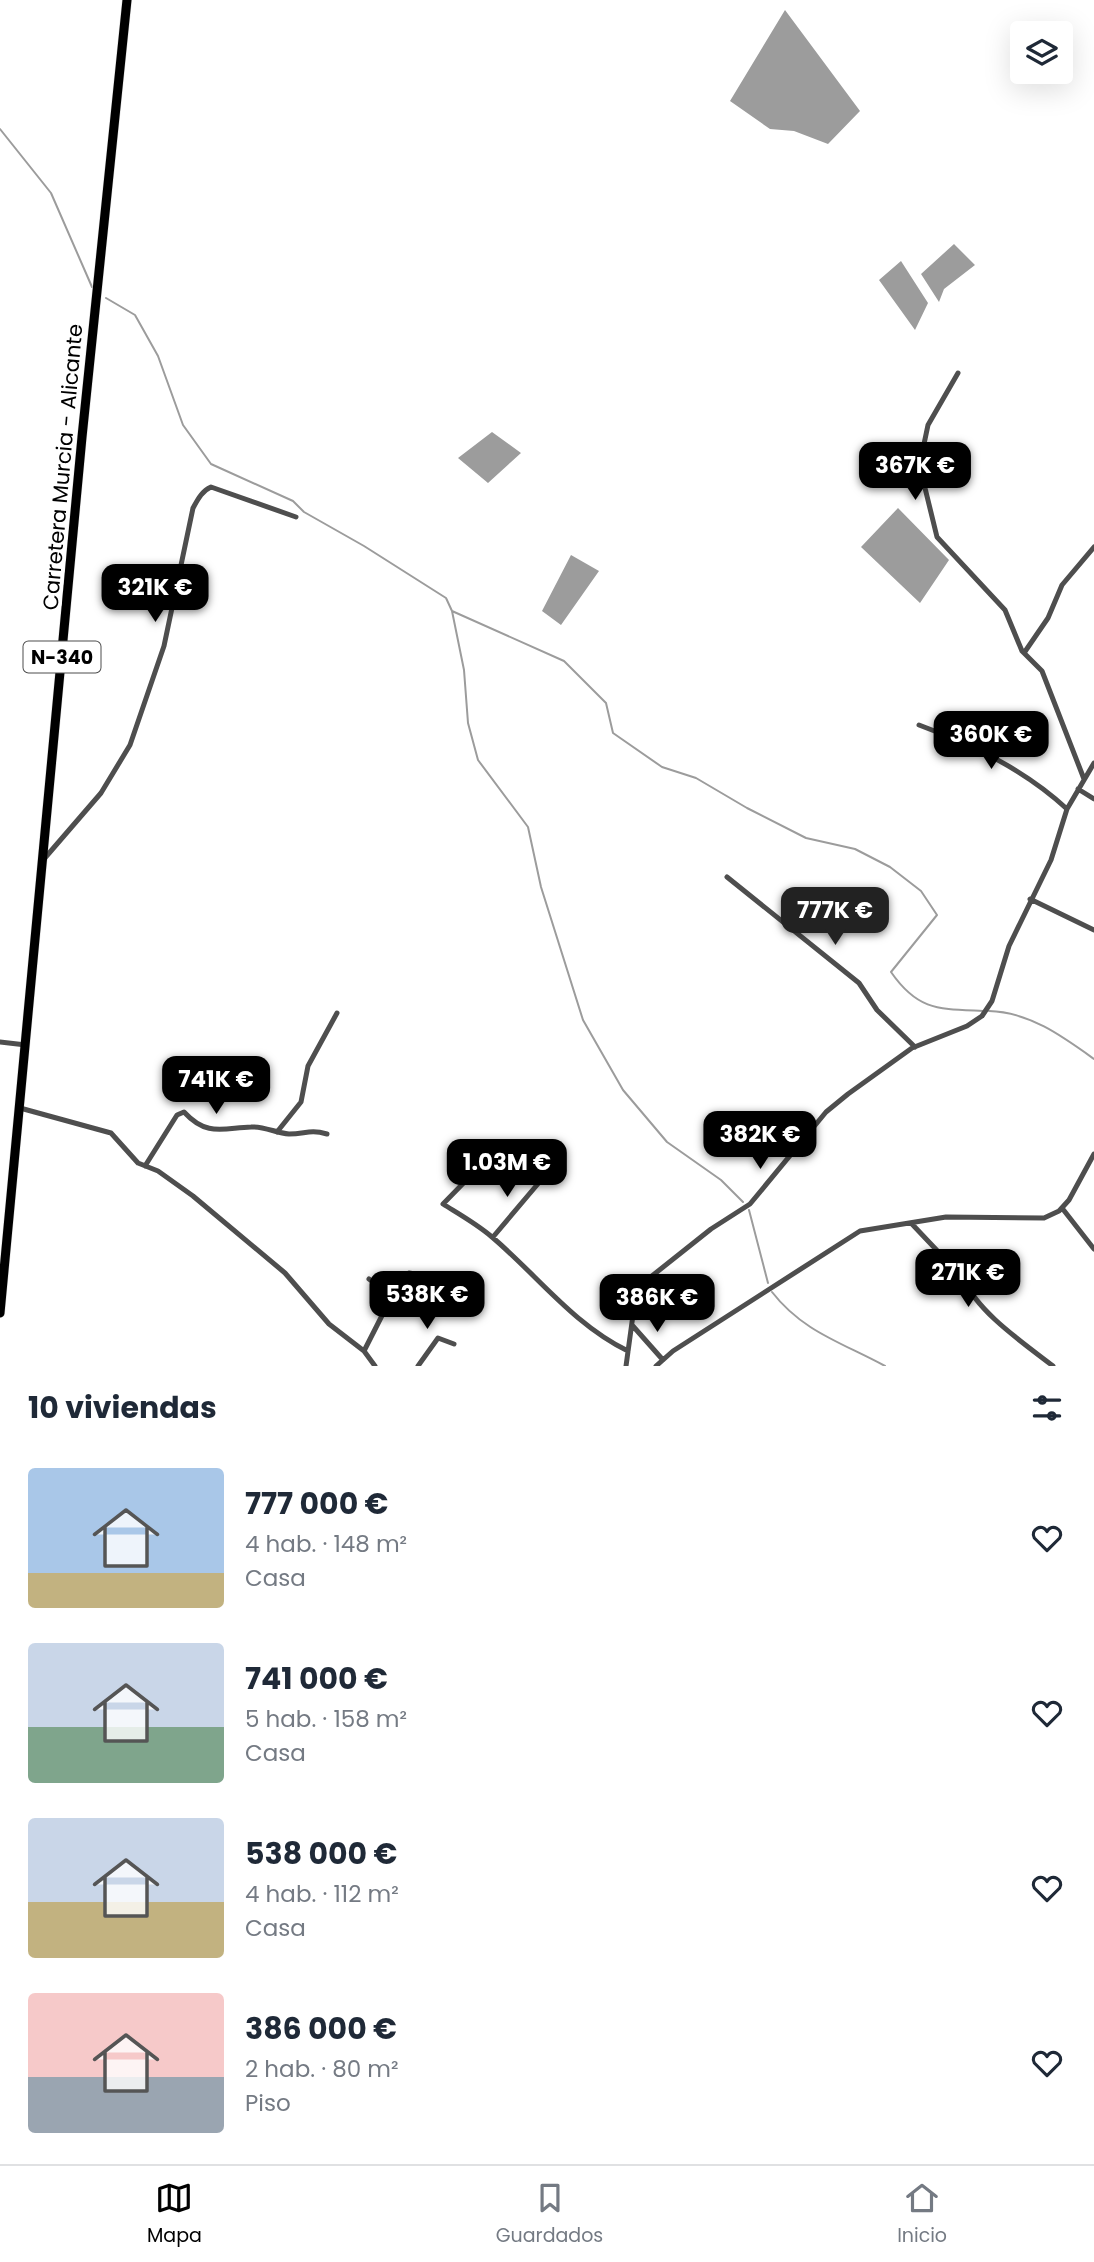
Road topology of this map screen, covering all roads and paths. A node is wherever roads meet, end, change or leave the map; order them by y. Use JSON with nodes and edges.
{"nodes":[{"id":1,"x":127,"y":0,"type":"edge"},
{"id":2,"x":958,"y":373,"type":"dead end"},
{"id":3,"x":296,"y":517,"type":"dead end"},
{"id":4,"x":1094,"y":547,"type":"edge"},
{"id":5,"x":1024,"y":653,"type":"junction"},
{"id":6,"x":919,"y":725,"type":"dead end"},
{"id":7,"x":1094,"y":763,"type":"edge"},
{"id":8,"x":1084,"y":779,"type":"junction"},
{"id":9,"x":1079,"y":789,"type":"junction"},
{"id":10,"x":1094,"y":799,"type":"edge"},
{"id":11,"x":1067,"y":809,"type":"junction"},
{"id":12,"x":44,"y":859,"type":"junction"},
{"id":13,"x":727,"y":877,"type":"dead end"},
{"id":14,"x":1030,"y":899,"type":"junction"},
{"id":15,"x":1094,"y":930,"type":"edge"},
{"id":16,"x":337,"y":1013,"type":"dead end"},
{"id":17,"x":0,"y":1042,"type":"edge"},
{"id":18,"x":26,"y":1045,"type":"junction"},
{"id":19,"x":915,"y":1047,"type":"junction"},
{"id":20,"x":20,"y":1108,"type":"junction"},
{"id":21,"x":277,"y":1132,"type":"junction"},
{"id":22,"x":327,"y":1134,"type":"dead end"},
{"id":23,"x":1094,"y":1154,"type":"edge"},
{"id":24,"x":484,"y":1162,"type":"dead end"},
{"id":25,"x":145,"y":1166,"type":"junction"},
{"id":26,"x":542,"y":1179,"type":"dead end"},
{"id":27,"x":1062,"y":1208,"type":"junction"},
{"id":28,"x":911,"y":1223,"type":"junction"},
{"id":29,"x":493,"y":1237,"type":"junction"},
{"id":30,"x":1094,"y":1250,"type":"edge"},
{"id":31,"x":3,"y":1252,"type":"edge"},
{"id":32,"x":440,"y":1278,"type":"dead end"},
{"id":33,"x":369,"y":1279,"type":"dead end"},
{"id":34,"x":392,"y":1296,"type":"junction"},
{"id":35,"x":0,"y":1314,"type":"edge"},
{"id":36,"x":632,"y":1325,"type":"junction"},
{"id":37,"x":454,"y":1344,"type":"dead end"},
{"id":38,"x":364,"y":1351,"type":"junction"},
{"id":39,"x":628,"y":1351,"type":"junction"},
{"id":40,"x":663,"y":1360,"type":"junction"},
{"id":41,"x":375,"y":1366,"type":"edge"},
{"id":42,"x":418,"y":1366,"type":"edge"},
{"id":43,"x":625,"y":1366,"type":"edge"},
{"id":44,"x":656,"y":1366,"type":"edge"},
{"id":45,"x":1053,"y":1366,"type":"edge"}],
"edges":[{"from":1,"to":12,"type":"highway","name":"Carretera Murcia - Alicante","number":"N-340"},
{"from":2,"to":5,"type":"street"},
{"from":3,"to":12,"type":"street"},
{"from":4,"to":5,"type":"street"},
{"from":5,"to":8,"type":"street"},
{"from":6,"to":11,"type":"street"},
{"from":7,"to":8,"type":"street"},
{"from":8,"to":9,"type":"street"},
{"from":9,"to":10,"type":"street"},
{"from":9,"to":11,"type":"street"},
{"from":11,"to":14,"type":"street"},
{"from":12,"to":18,"type":"highway","name":"Carretera Murcia - Alicante","number":"N-340"},
{"from":13,"to":19,"type":"street"},
{"from":14,"to":15,"type":"street"},
{"from":14,"to":19,"type":"street"},
{"from":16,"to":21,"type":"street"},
{"from":17,"to":18,"type":"street"},
{"from":18,"to":20,"type":"highway","name":"Carretera Murcia - Alicante","number":"N-340"},
{"from":19,"to":36,"type":"street"},
{"from":20,"to":25,"type":"street"},
{"from":20,"to":31,"type":"highway","name":"Carretera Murcia - Alicante","number":"N-340"},
{"from":21,"to":22,"type":"street"},
{"from":21,"to":25,"type":"street"},
{"from":23,"to":27,"type":"street"},
{"from":24,"to":29,"type":"street"},
{"from":25,"to":38,"type":"street"},
{"from":26,"to":29,"type":"street"},
{"from":27,"to":28,"type":"street"},
{"from":27,"to":30,"type":"street"},
{"from":28,"to":40,"type":"street"},
{"from":28,"to":45,"type":"street"},
{"from":29,"to":39,"type":"street"},
{"from":31,"to":35,"type":"highway","name":"Carretera Murcia - Alicante","number":"N-340"},
{"from":32,"to":34,"type":"street"},
{"from":33,"to":34,"type":"street"},
{"from":34,"to":38,"type":"street"},
{"from":36,"to":39,"type":"street"},
{"from":36,"to":40,"type":"street"},
{"from":37,"to":42,"type":"street"},
{"from":38,"to":41,"type":"street"},
{"from":39,"to":43,"type":"street"},
{"from":40,"to":44,"type":"street"}]}
